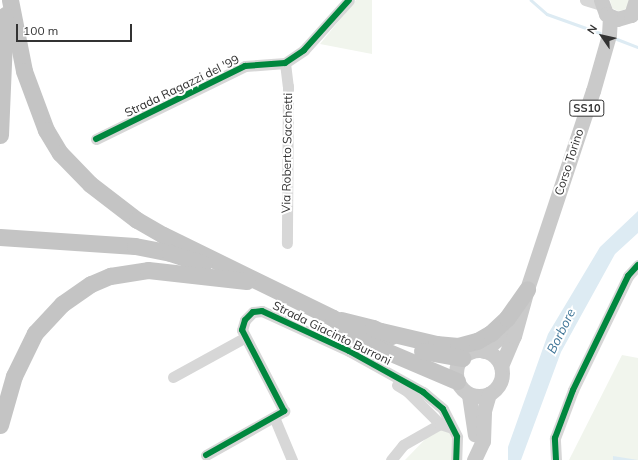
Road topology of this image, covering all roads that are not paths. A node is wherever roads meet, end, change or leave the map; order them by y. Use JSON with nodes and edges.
{"nodes":[{"id":1,"x":5,"y":0,"type":"edge"},
{"id":2,"x":10,"y":0,"type":"edge"},
{"id":3,"x":349,"y":0,"type":"edge"},
{"id":4,"x":585,"y":0,"type":"edge"},
{"id":5,"x":636,"y":0,"type":"edge"},
{"id":6,"x":609,"y":10,"type":"edge"},
{"id":7,"x":286,"y":64,"type":"junction"},
{"id":8,"x":0,"y":135,"type":"edge"},
{"id":9,"x":96,"y":139,"type":"dead end"},
{"id":10,"x":0,"y":237,"type":"edge"},
{"id":11,"x":287,"y":243,"type":"dead end"},
{"id":12,"x":638,"y":265,"type":"edge"},
{"id":13,"x":260,"y":283,"type":"junction"},
{"id":14,"x":527,"y":289,"type":"junction"},
{"id":15,"x":333,"y":318,"type":"junction"},
{"id":16,"x":381,"y":331,"type":"junction"},
{"id":17,"x":244,"y":338,"type":"junction"},
{"id":18,"x":484,"y":351,"type":"junction"},
{"id":19,"x":462,"y":358,"type":"junction"},
{"id":20,"x":501,"y":366,"type":"junction"},
{"id":21,"x":172,"y":376,"type":"dead end"},
{"id":22,"x":457,"y":381,"type":"junction"},
{"id":23,"x":397,"y":385,"type":"dead end"},
{"id":24,"x":470,"y":394,"type":"junction"},
{"id":25,"x":489,"y":394,"type":"junction"},
{"id":26,"x":274,"y":417,"type":"junction"},
{"id":27,"x":440,"y":424,"type":"junction"},
{"id":28,"x":0,"y":425,"type":"edge"},
{"id":29,"x":452,"y":428,"type":"junction"},
{"id":30,"x":206,"y":455,"type":"dead end"},
{"id":31,"x":474,"y":458,"type":"edge"},
{"id":32,"x":292,"y":460,"type":"edge"},
{"id":33,"x":390,"y":460,"type":"edge"},
{"id":34,"x":456,"y":460,"type":"edge"},
{"id":35,"x":556,"y":460,"type":"edge"}],
"edges":[{"from":1,"to":8,"type":"highway"},
{"from":2,"to":13,"type":"highway"},
{"from":3,"to":7,"type":"street"},
{"from":4,"to":6,"type":"street"},
{"from":5,"to":6,"type":"main road"},
{"from":6,"to":14,"type":"main road","name":"Corso Torino","number":"SS10"},
{"from":7,"to":9,"type":"street","name":"Strada Ragazzi del '99"},
{"from":7,"to":11,"type":"street","name":"Via Roberto Sacchetti"},
{"from":10,"to":13,"type":"highway"},
{"from":12,"to":35,"type":"street"},
{"from":13,"to":15,"type":"highway"},
{"from":13,"to":28,"type":"highway"},
{"from":14,"to":16,"type":"highway"},
{"from":14,"to":18,"type":"main road","name":"Corso Torino"},
{"from":14,"to":20,"type":"main road","name":"Corso Torino"},
{"from":15,"to":16,"type":"highway"},
{"from":15,"to":22,"type":"highway"},
{"from":16,"to":19,"type":"highway"},
{"from":17,"to":21,"type":"street"},
{"from":17,"to":26,"type":"street"},
{"from":17,"to":29,"type":"street","name":"Strada Giacinto Burroni"},
{"from":18,"to":19,"type":"main road","name":"Corso Torino"},
{"from":18,"to":20,"type":"main road"},
{"from":19,"to":22,"type":"main road"},
{"from":20,"to":25,"type":"main road","name":"Corso Torino"},
{"from":22,"to":24,"type":"main road"},
{"from":23,"to":27,"type":"street"},
{"from":24,"to":25,"type":"main road"},
{"from":24,"to":31,"type":"main road","name":"Corso Torino"},
{"from":25,"to":31,"type":"main road","name":"Corso Torino"},
{"from":26,"to":30,"type":"street"},
{"from":26,"to":32,"type":"street"},
{"from":27,"to":29,"type":"street"},
{"from":27,"to":33,"type":"street"},
{"from":29,"to":34,"type":"street","name":"Strada Giacinto Burroni"}]}
